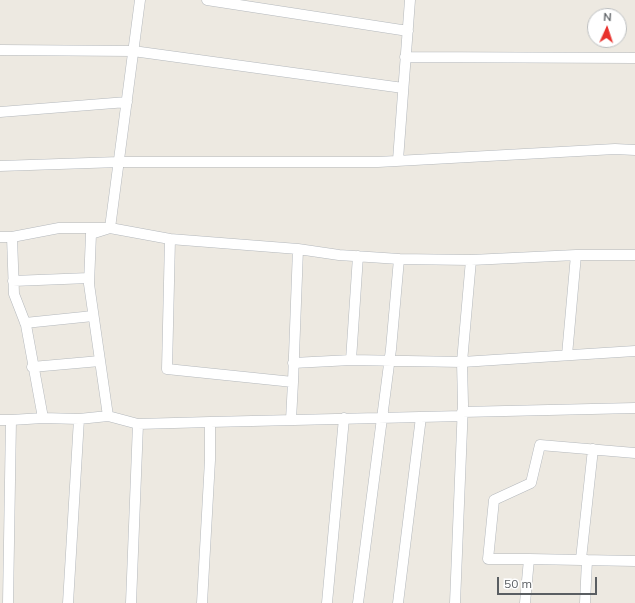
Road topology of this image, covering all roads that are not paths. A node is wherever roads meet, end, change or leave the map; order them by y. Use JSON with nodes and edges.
{"nodes":[{"id":1,"x":140,"y":0,"type":"edge"},
{"id":2,"x":207,"y":0,"type":"edge"},
{"id":3,"x":410,"y":0,"type":"edge"},
{"id":4,"x":408,"y":31,"type":"junction"},
{"id":5,"x":0,"y":50,"type":"edge"},
{"id":6,"x":133,"y":52,"type":"junction"},
{"id":7,"x":406,"y":57,"type":"junction"},
{"id":8,"x":635,"y":58,"type":"edge"},
{"id":9,"x":403,"y":88,"type":"junction"},
{"id":10,"x":127,"y":102,"type":"junction"},
{"id":11,"x":0,"y":112,"type":"edge"},
{"id":12,"x":635,"y":150,"type":"edge"},
{"id":13,"x":398,"y":160,"type":"junction"},
{"id":14,"x":119,"y":162,"type":"junction"},
{"id":15,"x":0,"y":166,"type":"edge"},
{"id":16,"x":110,"y":228,"type":"junction"},
{"id":17,"x":0,"y":237,"type":"edge"},
{"id":18,"x":12,"y":237,"type":"junction"},
{"id":19,"x":170,"y":239,"type":"junction"},
{"id":20,"x":298,"y":249,"type":"junction"},
{"id":21,"x":576,"y":255,"type":"junction"},
{"id":22,"x":635,"y":255,"type":"edge"},
{"id":23,"x":358,"y":256,"type":"junction"},
{"id":24,"x":399,"y":259,"type":"junction"},
{"id":25,"x":471,"y":260,"type":"junction"},
{"id":26,"x":89,"y":278,"type":"junction"},
{"id":27,"x":13,"y":281,"type":"junction"},
{"id":28,"x":93,"y":316,"type":"junction"},
{"id":29,"x":25,"y":322,"type":"junction"},
{"id":30,"x":635,"y":351,"type":"edge"},
{"id":31,"x":567,"y":355,"type":"junction"},
{"id":32,"x":351,"y":360,"type":"junction"},
{"id":33,"x":100,"y":361,"type":"junction"},
{"id":34,"x":390,"y":361,"type":"junction"},
{"id":35,"x":462,"y":362,"type":"junction"},
{"id":36,"x":294,"y":363,"type":"junction"},
{"id":37,"x":32,"y":367,"type":"junction"},
{"id":38,"x":293,"y":382,"type":"junction"},
{"id":39,"x":635,"y":408,"type":"edge"},
{"id":40,"x":462,"y":414,"type":"junction"},
{"id":41,"x":108,"y":416,"type":"junction"},
{"id":42,"x":421,"y":417,"type":"junction"},
{"id":43,"x":43,"y":418,"type":"junction"},
{"id":44,"x":344,"y":418,"type":"junction"},
{"id":45,"x":382,"y":418,"type":"junction"},
{"id":46,"x":79,"y":419,"type":"junction"},
{"id":47,"x":0,"y":420,"type":"edge"},
{"id":48,"x":11,"y":420,"type":"junction"},
{"id":49,"x":291,"y":420,"type":"junction"},
{"id":50,"x":210,"y":422,"type":"junction"},
{"id":51,"x":138,"y":424,"type":"junction"},
{"id":52,"x":593,"y":449,"type":"junction"},
{"id":53,"x":635,"y":453,"type":"edge"},
{"id":54,"x":529,"y":559,"type":"junction"},
{"id":55,"x":584,"y":559,"type":"junction"},
{"id":56,"x":635,"y":561,"type":"edge"},
{"id":57,"x":8,"y":603,"type":"edge"},
{"id":58,"x":68,"y":603,"type":"edge"},
{"id":59,"x":132,"y":603,"type":"edge"},
{"id":60,"x":202,"y":603,"type":"edge"},
{"id":61,"x":327,"y":603,"type":"edge"},
{"id":62,"x":358,"y":603,"type":"edge"},
{"id":63,"x":398,"y":603,"type":"edge"},
{"id":64,"x":455,"y":603,"type":"edge"},
{"id":65,"x":525,"y":603,"type":"edge"},
{"id":66,"x":585,"y":603,"type":"edge"}],
"edges":[{"from":1,"to":6,"type":"street"},
{"from":2,"to":4,"type":"street"},
{"from":3,"to":4,"type":"street"},
{"from":4,"to":7,"type":"street"},
{"from":5,"to":6,"type":"street"},
{"from":6,"to":9,"type":"street"},
{"from":6,"to":10,"type":"street"},
{"from":7,"to":8,"type":"street"},
{"from":7,"to":9,"type":"street"},
{"from":9,"to":13,"type":"street"},
{"from":10,"to":11,"type":"street"},
{"from":10,"to":14,"type":"street"},
{"from":12,"to":13,"type":"street"},
{"from":13,"to":14,"type":"street"},
{"from":14,"to":15,"type":"street"},
{"from":14,"to":16,"type":"street"},
{"from":16,"to":18,"type":"street"},
{"from":16,"to":19,"type":"street"},
{"from":16,"to":26,"type":"street"},
{"from":17,"to":18,"type":"street"},
{"from":18,"to":27,"type":"street"},
{"from":19,"to":20,"type":"street"},
{"from":19,"to":38,"type":"street"},
{"from":20,"to":23,"type":"street"},
{"from":20,"to":36,"type":"street"},
{"from":21,"to":22,"type":"street"},
{"from":21,"to":25,"type":"street"},
{"from":21,"to":31,"type":"street"},
{"from":23,"to":24,"type":"street"},
{"from":23,"to":32,"type":"street"},
{"from":24,"to":25,"type":"street"},
{"from":24,"to":34,"type":"street"},
{"from":25,"to":35,"type":"street"},
{"from":26,"to":27,"type":"street"},
{"from":26,"to":28,"type":"street"},
{"from":27,"to":29,"type":"street"},
{"from":28,"to":29,"type":"street"},
{"from":28,"to":33,"type":"street"},
{"from":29,"to":37,"type":"street"},
{"from":30,"to":31,"type":"street"},
{"from":31,"to":35,"type":"street"},
{"from":32,"to":34,"type":"street"},
{"from":32,"to":36,"type":"street"},
{"from":33,"to":37,"type":"street"},
{"from":33,"to":41,"type":"street"},
{"from":34,"to":35,"type":"street"},
{"from":34,"to":45,"type":"street"},
{"from":35,"to":40,"type":"street"},
{"from":36,"to":38,"type":"street"},
{"from":37,"to":43,"type":"street"},
{"from":38,"to":49,"type":"street"},
{"from":39,"to":40,"type":"street"},
{"from":40,"to":42,"type":"street"},
{"from":40,"to":64,"type":"street"},
{"from":41,"to":46,"type":"street"},
{"from":41,"to":51,"type":"street"},
{"from":42,"to":45,"type":"street"},
{"from":42,"to":63,"type":"street"},
{"from":43,"to":46,"type":"street"},
{"from":43,"to":48,"type":"street"},
{"from":44,"to":45,"type":"street"},
{"from":44,"to":49,"type":"street"},
{"from":44,"to":61,"type":"street"},
{"from":45,"to":62,"type":"street"},
{"from":46,"to":58,"type":"street"},
{"from":47,"to":48,"type":"street"},
{"from":48,"to":57,"type":"street"},
{"from":49,"to":50,"type":"street"},
{"from":50,"to":51,"type":"street"},
{"from":50,"to":60,"type":"street"},
{"from":51,"to":59,"type":"street"},
{"from":52,"to":53,"type":"street"},
{"from":52,"to":54,"type":"street"},
{"from":52,"to":55,"type":"street"},
{"from":54,"to":55,"type":"street"},
{"from":54,"to":65,"type":"street"},
{"from":55,"to":56,"type":"street"},
{"from":55,"to":66,"type":"street"}]}
